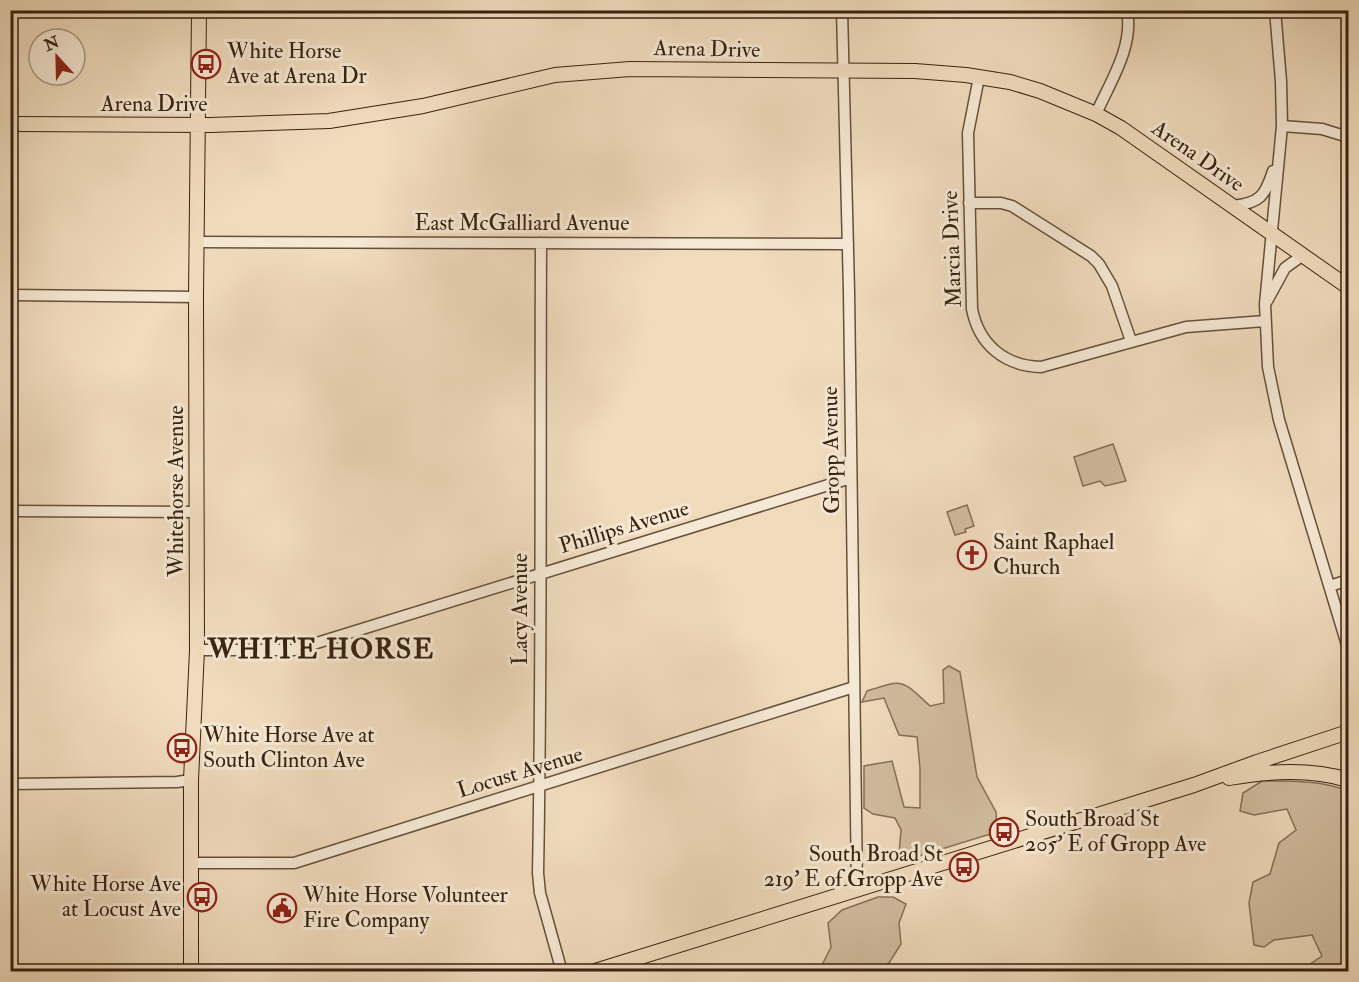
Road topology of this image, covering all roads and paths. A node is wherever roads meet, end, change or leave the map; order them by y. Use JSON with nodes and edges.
{"nodes":[{"id":1,"x":199,"y":10,"type":"edge"},
{"id":2,"x":842,"y":10,"type":"edge"},
{"id":3,"x":1127,"y":10,"type":"edge"},
{"id":4,"x":1275,"y":10,"type":"edge"},
{"id":5,"x":844,"y":71,"type":"junction"},
{"id":6,"x":979,"y":77,"type":"junction"},
{"id":7,"x":1095,"y":114,"type":"junction"},
{"id":8,"x":10,"y":124,"type":"edge"},
{"id":9,"x":198,"y":125,"type":"junction"},
{"id":10,"x":1282,"y":126,"type":"junction"},
{"id":11,"x":1348,"y":136,"type":"edge"},
{"id":12,"x":1277,"y":159,"type":"junction"},
{"id":13,"x":969,"y":203,"type":"junction"},
{"id":14,"x":1233,"y":206,"type":"junction"},
{"id":15,"x":1273,"y":234,"type":"junction"},
{"id":16,"x":197,"y":242,"type":"junction"},
{"id":17,"x":541,"y":243,"type":"junction"},
{"id":18,"x":848,"y":244,"type":"junction"},
{"id":19,"x":1303,"y":255,"type":"junction"},
{"id":20,"x":1348,"y":287,"type":"edge"},
{"id":21,"x":10,"y":295,"type":"edge"},
{"id":22,"x":196,"y":297,"type":"junction"},
{"id":23,"x":1265,"y":304,"type":"junction"},
{"id":24,"x":1265,"y":321,"type":"junction"},
{"id":25,"x":1131,"y":341,"type":"junction"},
{"id":26,"x":851,"y":478,"type":"junction"},
{"id":27,"x":10,"y":511,"type":"edge"},
{"id":28,"x":196,"y":512,"type":"junction"},
{"id":29,"x":539,"y":574,"type":"junction"},
{"id":30,"x":1348,"y":580,"type":"edge"},
{"id":31,"x":1330,"y":586,"type":"junction"},
{"id":32,"x":1348,"y":648,"type":"edge"},
{"id":33,"x":198,"y":650,"type":"junction"},
{"id":34,"x":854,"y":687,"type":"junction"},
{"id":35,"x":1348,"y":732,"type":"edge"},
{"id":36,"x":191,"y":780,"type":"junction"},
{"id":37,"x":1348,"y":780,"type":"edge"},
{"id":38,"x":10,"y":784,"type":"edge"},
{"id":39,"x":1194,"y":785,"type":"junction"},
{"id":40,"x":540,"y":786,"type":"junction"},
{"id":41,"x":192,"y":863,"type":"junction"},
{"id":42,"x":857,"y":889,"type":"junction"},
{"id":43,"x":191,"y":972,"type":"edge"},
{"id":44,"x":562,"y":972,"type":"edge"},
{"id":45,"x":592,"y":972,"type":"edge"}],
"edges":[{"from":1,"to":9,"type":"main road","name":"Whitehorse Avenue"},
{"from":2,"to":5,"type":"street","name":"Gropp Avenue"},
{"from":3,"to":7,"type":"street"},
{"from":4,"to":10,"type":"street"},
{"from":5,"to":6,"type":"main road","name":"Arena Drive"},
{"from":5,"to":9,"type":"main road","name":"Arena Drive"},
{"from":5,"to":18,"type":"street","name":"Gropp Avenue"},
{"from":6,"to":7,"type":"main road","name":"Arena Drive"},
{"from":6,"to":13,"type":"street","name":"Marcia Drive"},
{"from":7,"to":14,"type":"main road","name":"Arena Drive"},
{"from":8,"to":9,"type":"main road","name":"Arena Drive"},
{"from":9,"to":16,"type":"main road","name":"Whitehorse Avenue"},
{"from":10,"to":11,"type":"street"},
{"from":10,"to":12,"type":"street"},
{"from":12,"to":14,"type":"street"},
{"from":12,"to":15,"type":"street"},
{"from":13,"to":25,"type":"street"},
{"from":13,"to":25,"type":"street","name":"Marcia Drive"},
{"from":14,"to":15,"type":"main road","name":"Arena Drive"},
{"from":15,"to":19,"type":"main road","name":"Arena Drive"},
{"from":15,"to":23,"type":"street"},
{"from":16,"to":17,"type":"street","name":"East McGalliard Avenue"},
{"from":16,"to":22,"type":"main road","name":"Whitehorse Avenue"},
{"from":17,"to":18,"type":"street","name":"East McGalliard Avenue"},
{"from":17,"to":29,"type":"street","name":"Lacy Avenue"},
{"from":18,"to":26,"type":"street","name":"Gropp Avenue"},
{"from":19,"to":20,"type":"main road","name":"Arena Drive"},
{"from":19,"to":23,"type":"street"},
{"from":21,"to":22,"type":"street"},
{"from":22,"to":28,"type":"main road","name":"Whitehorse Avenue"},
{"from":23,"to":24,"type":"street"},
{"from":24,"to":25,"type":"street","name":"Marcia Drive"},
{"from":24,"to":31,"type":"street"},
{"from":26,"to":29,"type":"street","name":"Phillips Avenue"},
{"from":26,"to":34,"type":"street","name":"Gropp Avenue"},
{"from":27,"to":28,"type":"street"},
{"from":28,"to":33,"type":"main road","name":"Whitehorse Avenue"},
{"from":29,"to":33,"type":"street","name":"Phillips Avenue"},
{"from":29,"to":40,"type":"street","name":"Lacy Avenue"},
{"from":30,"to":31,"type":"street"},
{"from":31,"to":32,"type":"street"},
{"from":33,"to":36,"type":"main road","name":"Whitehorse Avenue"},
{"from":34,"to":40,"type":"street","name":"Locust Avenue"},
{"from":34,"to":42,"type":"street","name":"Gropp Avenue"},
{"from":35,"to":39,"type":"main road"},
{"from":36,"to":38,"type":"street"},
{"from":36,"to":41,"type":"main road","name":"Whitehorse Avenue"},
{"from":37,"to":39,"type":"main road"},
{"from":39,"to":42,"type":"main road"},
{"from":40,"to":41,"type":"street","name":"Locust Avenue"},
{"from":40,"to":44,"type":"street","name":"Lacy Avenue"},
{"from":41,"to":43,"type":"main road","name":"Whitehorse Avenue"},
{"from":42,"to":45,"type":"main road"}]}
